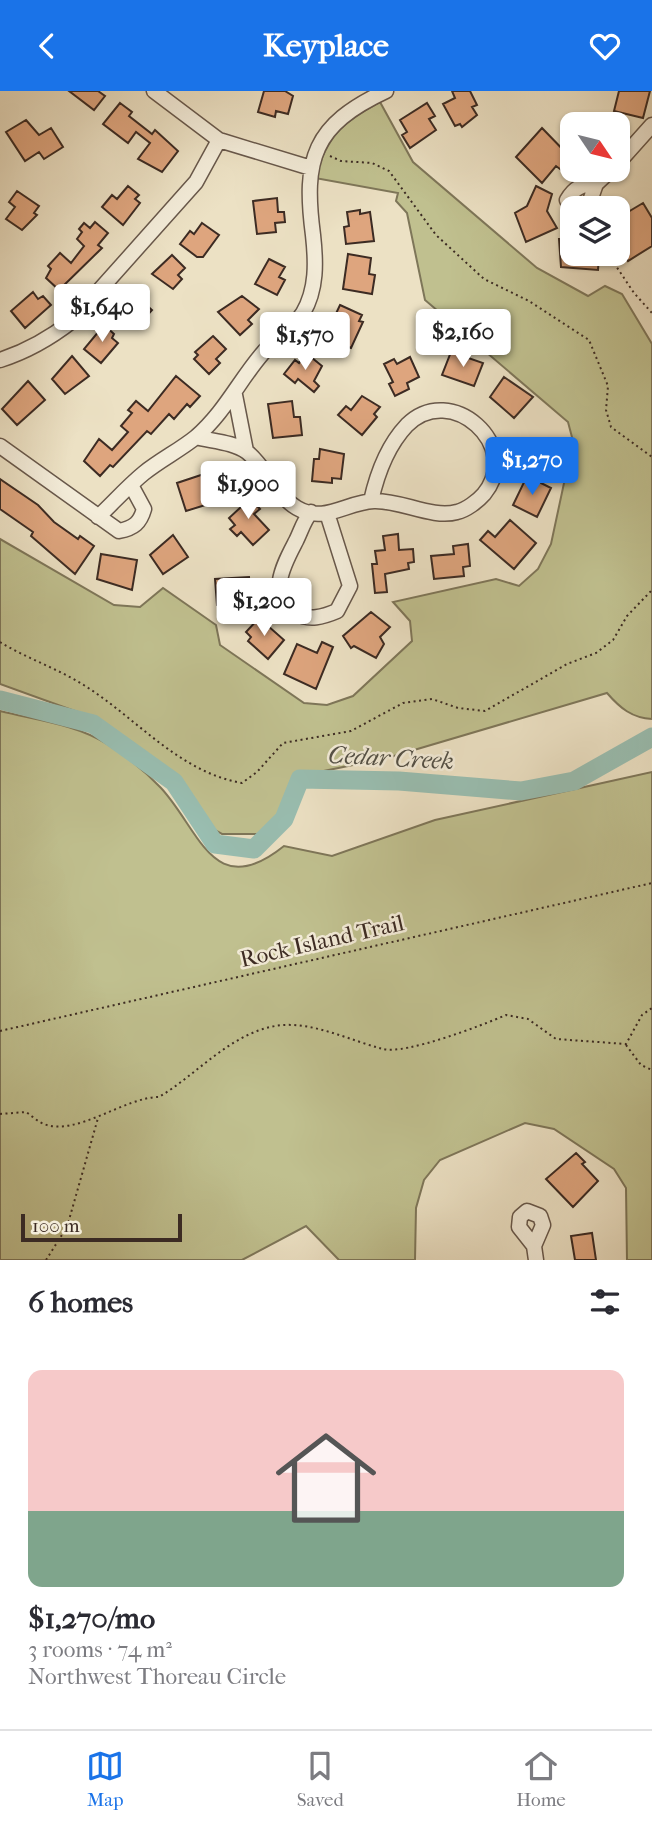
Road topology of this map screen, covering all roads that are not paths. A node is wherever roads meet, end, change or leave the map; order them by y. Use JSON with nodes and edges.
{"nodes":[{"id":1,"x":154,"y":91,"type":"edge"},
{"id":2,"x":386,"y":91,"type":"edge"},
{"id":3,"x":652,"y":125,"type":"edge"},
{"id":4,"x":219,"y":140,"type":"junction"},
{"id":5,"x":630,"y":150,"type":"edge"},
{"id":6,"x":311,"y":168,"type":"junction"},
{"id":7,"x":596,"y":184,"type":"joint"},
{"id":8,"x":569,"y":196,"type":"edge"},
{"id":9,"x":592,"y":196,"type":"edge"},
{"id":10,"x":0,"y":360,"type":"edge"},
{"id":11,"x":235,"y":395,"type":"junction"},
{"id":12,"x":196,"y":437,"type":"junction"},
{"id":13,"x":0,"y":446,"type":"edge"},
{"id":14,"x":246,"y":451,"type":"junction"},
{"id":15,"x":131,"y":485,"type":"junction"},
{"id":16,"x":371,"y":501,"type":"junction"},
{"id":17,"x":311,"y":512,"type":"junction"},
{"id":18,"x":327,"y":513,"type":"junction"},
{"id":19,"x":98,"y":517,"type":"junction"}],
"edges":[{"from":1,"to":4,"type":"street"},
{"from":2,"to":6,"type":"street"},
{"from":3,"to":5,"type":"street"},
{"from":4,"to":6,"type":"street"},
{"from":4,"to":10,"type":"street"},
{"from":6,"to":11,"type":"street"},
{"from":7,"to":8,"type":"street"},
{"from":7,"to":9,"type":"street"},
{"from":11,"to":12,"type":"street"},
{"from":11,"to":14,"type":"street"},
{"from":12,"to":14,"type":"street"},
{"from":12,"to":15,"type":"street"},
{"from":13,"to":19,"type":"street"},
{"from":14,"to":17,"type":"street"},
{"from":15,"to":19,"type":"street"},
{"from":15,"to":19,"type":"street"},
{"from":16,"to":16,"type":"street"},
{"from":16,"to":18,"type":"street"},
{"from":17,"to":18,"type":"street"},
{"from":17,"to":18,"type":"street"}]}
